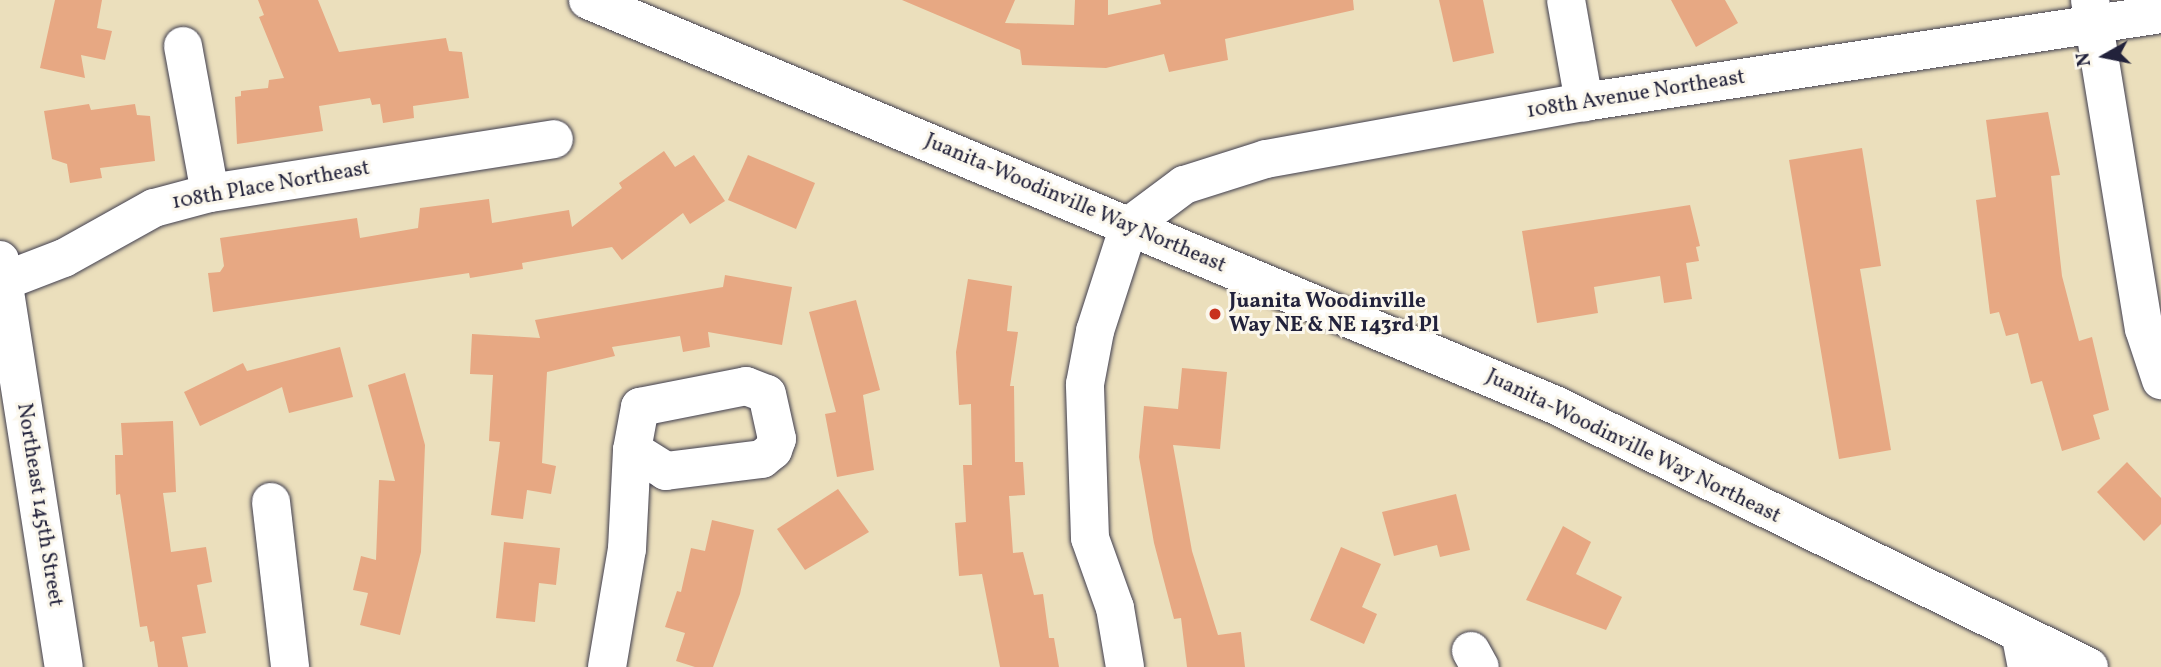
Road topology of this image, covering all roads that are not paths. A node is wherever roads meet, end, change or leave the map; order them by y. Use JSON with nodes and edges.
{"nodes":[{"id":1,"x":588,"y":0,"type":"edge"},
{"id":2,"x":1566,"y":0,"type":"edge"},
{"id":3,"x":2090,"y":12,"type":"edge"},
{"id":4,"x":2161,"y":14,"type":"edge"},
{"id":5,"x":183,"y":46,"type":"dead end"},
{"id":6,"x":1584,"y":102,"type":"junction"},
{"id":7,"x":554,"y":139,"type":"dead end"},
{"id":8,"x":210,"y":194,"type":"junction"},
{"id":9,"x":1129,"y":226,"type":"junction"},
{"id":10,"x":2,"y":271,"type":"edge"},
{"id":11,"x":2161,"y":380,"type":"edge"},
{"id":12,"x":632,"y":450,"type":"dead end"},
{"id":13,"x":271,"y":502,"type":"dead end"},
{"id":14,"x":2024,"y":652,"type":"edge"},
{"id":15,"x":64,"y":667,"type":"edge"},
{"id":16,"x":290,"y":667,"type":"edge"},
{"id":17,"x":607,"y":667,"type":"edge"},
{"id":18,"x":1125,"y":667,"type":"edge"},
{"id":19,"x":2089,"y":667,"type":"edge"}],
"edges":[{"from":1,"to":9,"type":"street","name":"Juanita-Woodinville Way Northeast"},
{"from":2,"to":6,"type":"street"},
{"from":3,"to":4,"type":"street","name":"108th Avenue Northeast"},
{"from":3,"to":6,"type":"street","name":"108th Avenue Northeast"},
{"from":3,"to":11,"type":"street"},
{"from":5,"to":8,"type":"street"},
{"from":6,"to":9,"type":"street","name":"108th Avenue Northeast"},
{"from":7,"to":8,"type":"street","name":"108th Place Northeast"},
{"from":8,"to":10,"type":"street","name":"108th Place Northeast"},
{"from":9,"to":14,"type":"street","name":"Juanita-Woodinville Way Northeast"},
{"from":9,"to":18,"type":"street"},
{"from":10,"to":15,"type":"street","name":"Northeast 145th Street"},
{"from":12,"to":17,"type":"street"},
{"from":13,"to":16,"type":"street"},
{"from":14,"to":19,"type":"street","name":"Juanita-Woodinville Way Northeast"}]}
